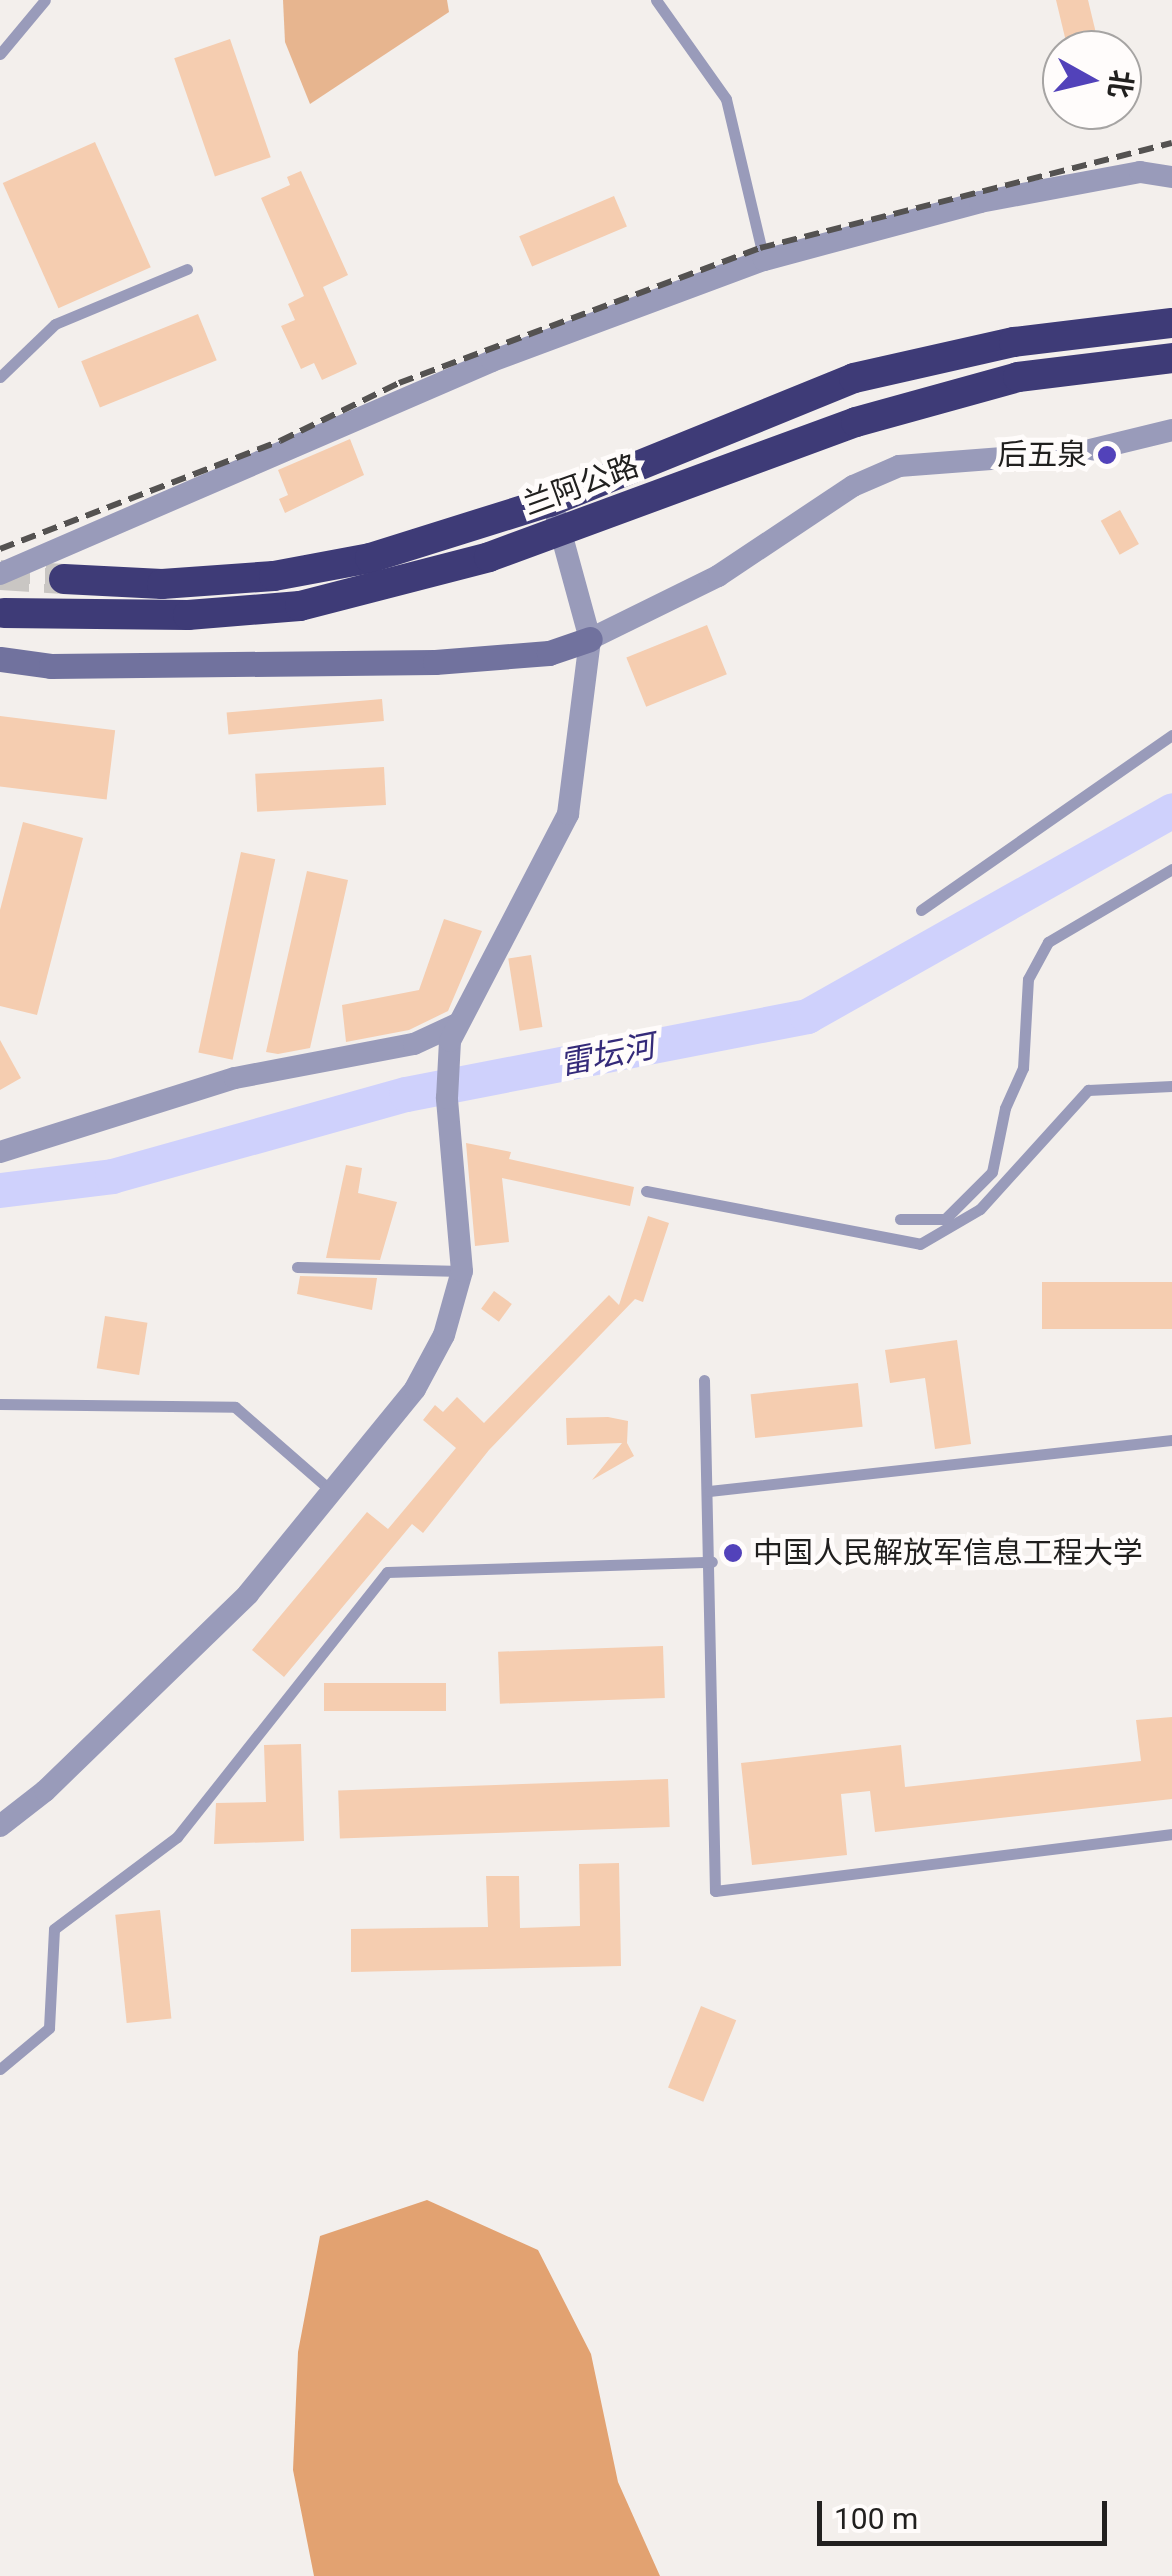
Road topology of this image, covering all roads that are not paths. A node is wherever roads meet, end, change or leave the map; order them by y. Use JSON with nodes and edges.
{"nodes":[{"id":1,"x":45,"y":0,"type":"edge"},
{"id":2,"x":656,"y":0,"type":"edge"},
{"id":3,"x":0,"y":54,"type":"edge"},
{"id":4,"x":1172,"y":177,"type":"edge"},
{"id":5,"x":764,"y":260,"type":"junction"},
{"id":6,"x":187,"y":269,"type":"dead end"},
{"id":7,"x":1172,"y":323,"type":"edge"},
{"id":8,"x":1172,"y":358,"type":"edge"},
{"id":9,"x":0,"y":377,"type":"edge"},
{"id":10,"x":1172,"y":430,"type":"edge"},
{"id":11,"x":548,"y":502,"type":"junction"},
{"id":12,"x":564,"y":530,"type":"junction"},
{"id":13,"x":0,"y":574,"type":"edge"},
{"id":14,"x":64,"y":579,"type":"tunnel mouth"},
{"id":15,"x":4,"y":613,"type":"dead end"},
{"id":16,"x":590,"y":639,"type":"junction"},
{"id":17,"x":0,"y":659,"type":"edge"},
{"id":18,"x":1172,"y":735,"type":"edge"},
{"id":19,"x":1172,"y":869,"type":"edge"},
{"id":20,"x":921,"y":910,"type":"dead end"},
{"id":21,"x":454,"y":1033,"type":"junction"},
{"id":22,"x":1172,"y":1086,"type":"edge"},
{"id":23,"x":0,"y":1152,"type":"edge"},
{"id":24,"x":646,"y":1191,"type":"dead end"},
{"id":25,"x":900,"y":1219,"type":"dead end"},
{"id":26,"x":297,"y":1267,"type":"dead end"},
{"id":27,"x":462,"y":1271,"type":"junction"},
{"id":28,"x":704,"y":1380,"type":"dead end"},
{"id":29,"x":0,"y":1404,"type":"edge"},
{"id":30,"x":1172,"y":1440,"type":"edge"},
{"id":31,"x":329,"y":1489,"type":"junction"},
{"id":32,"x":709,"y":1491,"type":"junction"},
{"id":33,"x":712,"y":1562,"type":"junction"},
{"id":34,"x":0,"y":1826,"type":"edge"},
{"id":35,"x":1172,"y":1834,"type":"edge"},
{"id":36,"x":0,"y":2068,"type":"edge"}],
"edges":[{"from":1,"to":3,"type":"lane"},
{"from":2,"to":5,"type":"lane"},
{"from":4,"to":5,"type":"street"},
{"from":5,"to":13,"type":"street"},
{"from":6,"to":9,"type":"lane"},
{"from":7,"to":11,"type":"highway","name":"兰阿公路"},
{"from":8,"to":12,"type":"highway","name":"兰阿公路"},
{"from":10,"to":16,"type":"street"},
{"from":11,"to":12,"type":"street"},
{"from":11,"to":14,"type":"highway","name":"兰阿公路"},
{"from":12,"to":15,"type":"highway","name":"兰阿公路"},
{"from":12,"to":16,"type":"street"},
{"from":16,"to":17,"type":"street"},
{"from":16,"to":21,"type":"street"},
{"from":18,"to":20,"type":"lane"},
{"from":19,"to":25,"type":"lane"},
{"from":21,"to":23,"type":"street"},
{"from":21,"to":27,"type":"street"},
{"from":22,"to":24,"type":"lane"},
{"from":26,"to":27,"type":"lane"},
{"from":27,"to":31,"type":"street"},
{"from":28,"to":32,"type":"lane"},
{"from":29,"to":31,"type":"lane"},
{"from":30,"to":32,"type":"lane"},
{"from":31,"to":34,"type":"street"},
{"from":32,"to":33,"type":"lane"},
{"from":33,"to":35,"type":"lane"},
{"from":33,"to":36,"type":"lane"}]}
